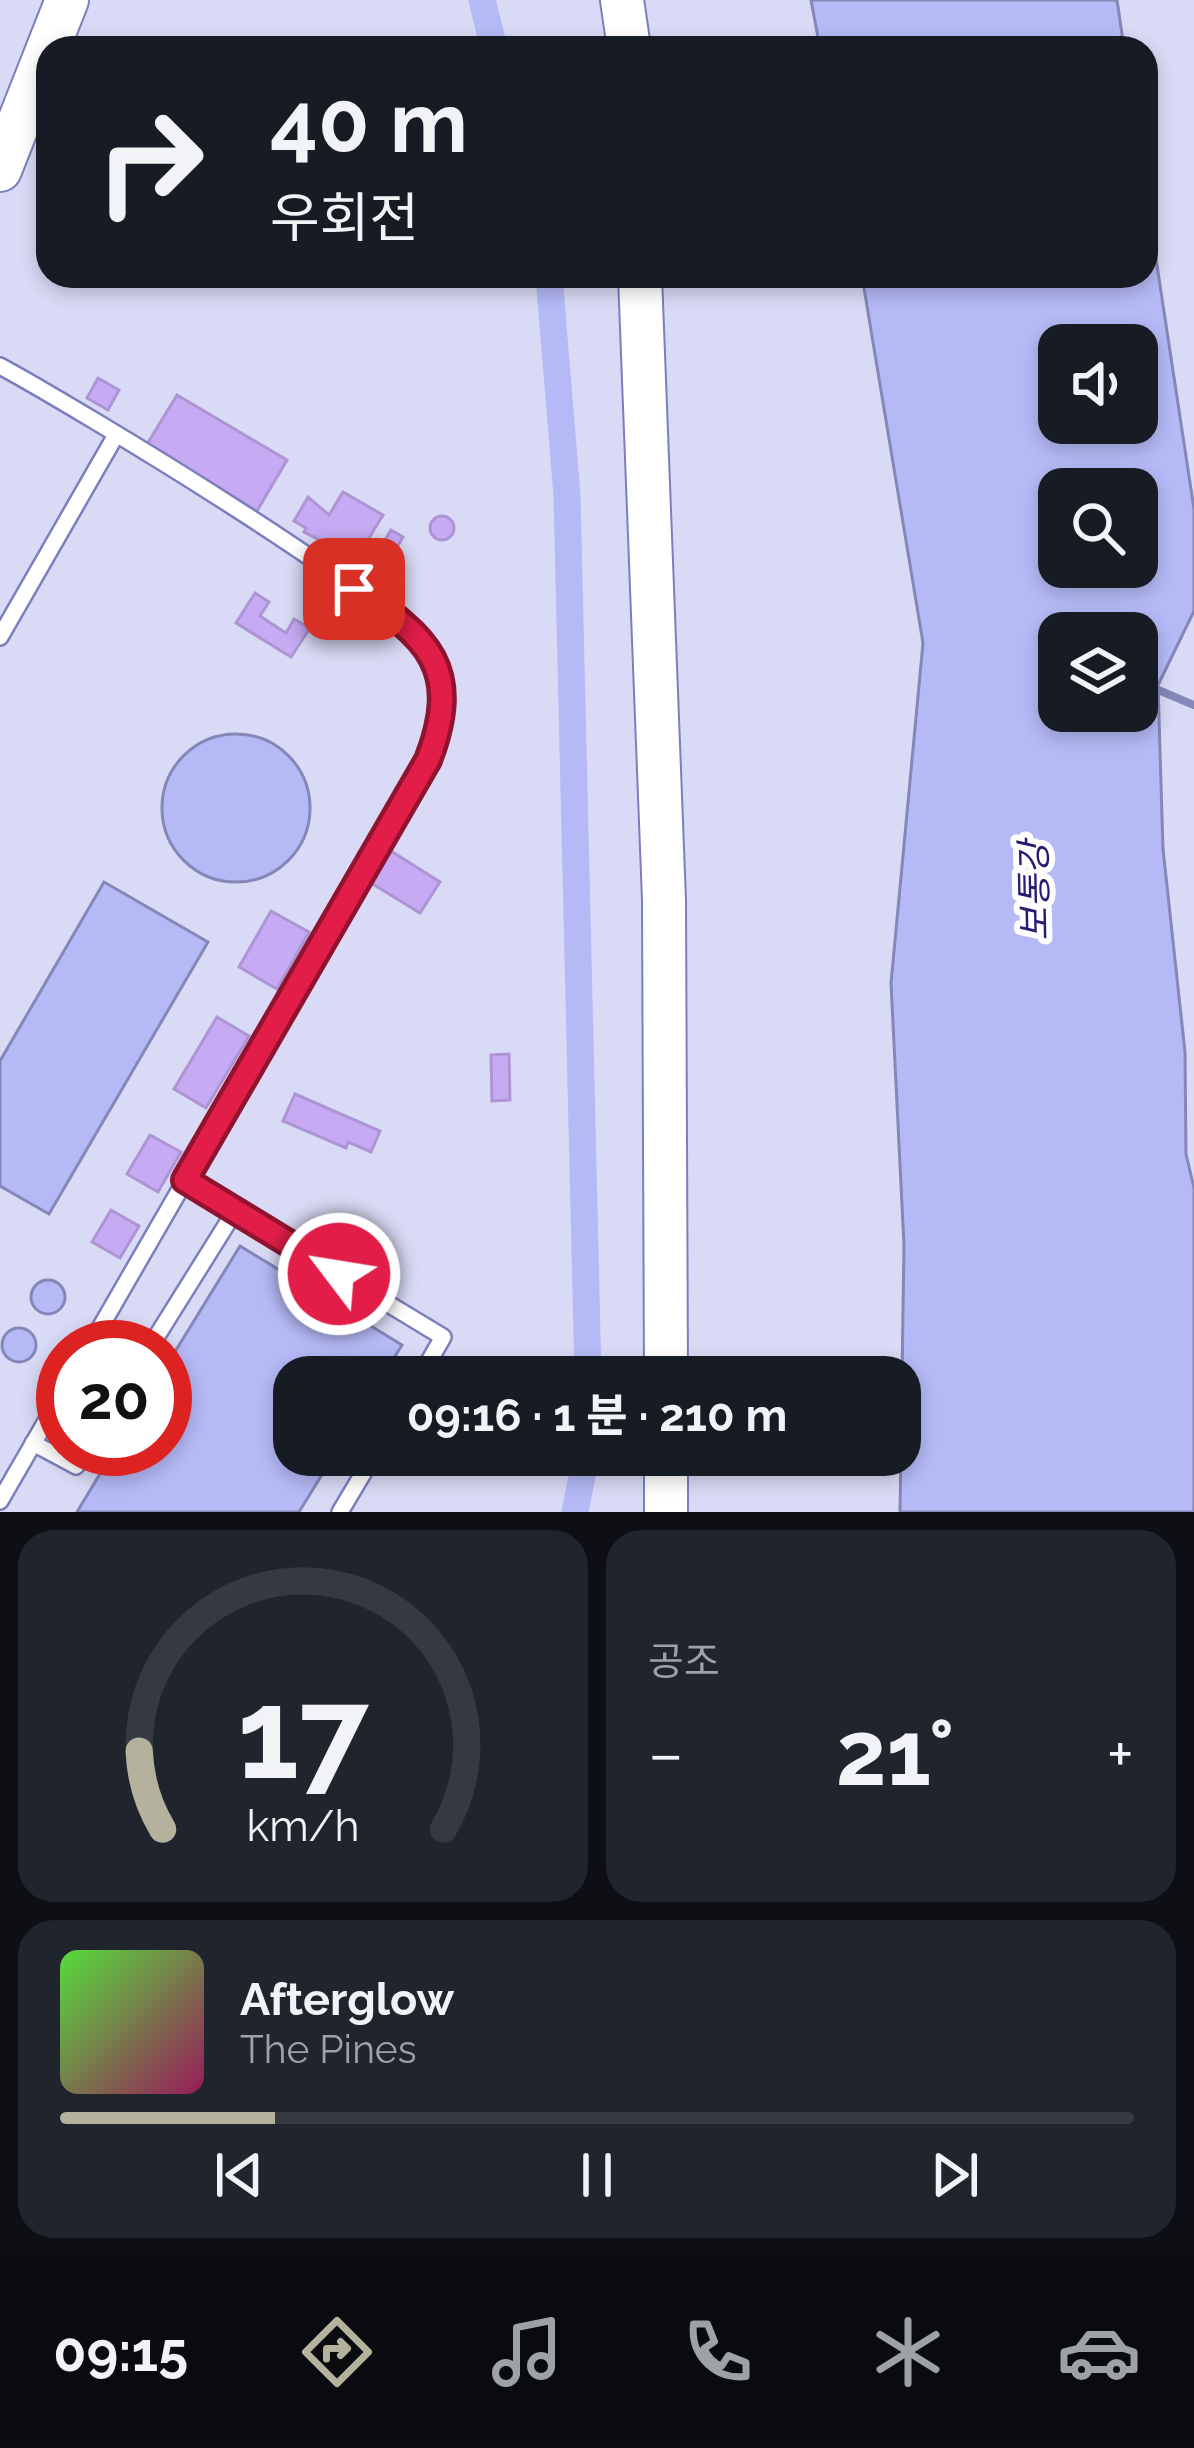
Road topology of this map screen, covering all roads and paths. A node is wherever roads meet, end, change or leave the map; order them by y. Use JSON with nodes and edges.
{"nodes":[{"id":1,"x":67,"y":0,"type":"edge"},
{"id":2,"x":622,"y":0,"type":"edge"},
{"id":3,"x":53,"y":36,"type":"edge"},
{"id":4,"x":627,"y":36,"type":"edge"},
{"id":5,"x":36,"y":79,"type":"edge"},
{"id":6,"x":0,"y":170,"type":"edge"},
{"id":7,"x":640,"y":288,"type":"edge"},
{"id":8,"x":0,"y":366,"type":"edge"},
{"id":9,"x":116,"y":435,"type":"junction"},
{"id":10,"x":0,"y":637,"type":"edge"},
{"id":11,"x":185,"y":1180,"type":"junction"},
{"id":12,"x":235,"y":1211,"type":"junction"},
{"id":13,"x":105,"y":1320,"type":"edge"},
{"id":14,"x":167,"y":1320,"type":"edge"},
{"id":15,"x":432,"y":1356,"type":"edge"},
{"id":16,"x":666,"y":1356,"type":"edge"},
{"id":17,"x":36,"y":1439,"type":"edge"},
{"id":18,"x":34,"y":1443,"type":"joint"},
{"id":19,"x":361,"y":1476,"type":"edge"},
{"id":20,"x":666,"y":1476,"type":"edge"},
{"id":21,"x":0,"y":1501,"type":"edge"},
{"id":22,"x":340,"y":1512,"type":"edge"},
{"id":23,"x":666,"y":1512,"type":"edge"}],
"edges":[{"from":1,"to":3,"type":"main road"},
{"from":2,"to":4,"type":"main road"},
{"from":5,"to":6,"type":"main road"},
{"from":7,"to":16,"type":"main road"},
{"from":8,"to":9,"type":"lane"},
{"from":9,"to":10,"type":"lane"},
{"from":9,"to":11,"type":"lane"},
{"from":11,"to":12,"type":"lane"},
{"from":11,"to":13,"type":"lane"},
{"from":12,"to":14,"type":"lane"},
{"from":12,"to":15,"type":"lane"},
{"from":17,"to":18,"type":"lane"},
{"from":18,"to":21,"type":"lane"},
{"from":19,"to":22,"type":"lane"},
{"from":20,"to":23,"type":"main road"}]}
